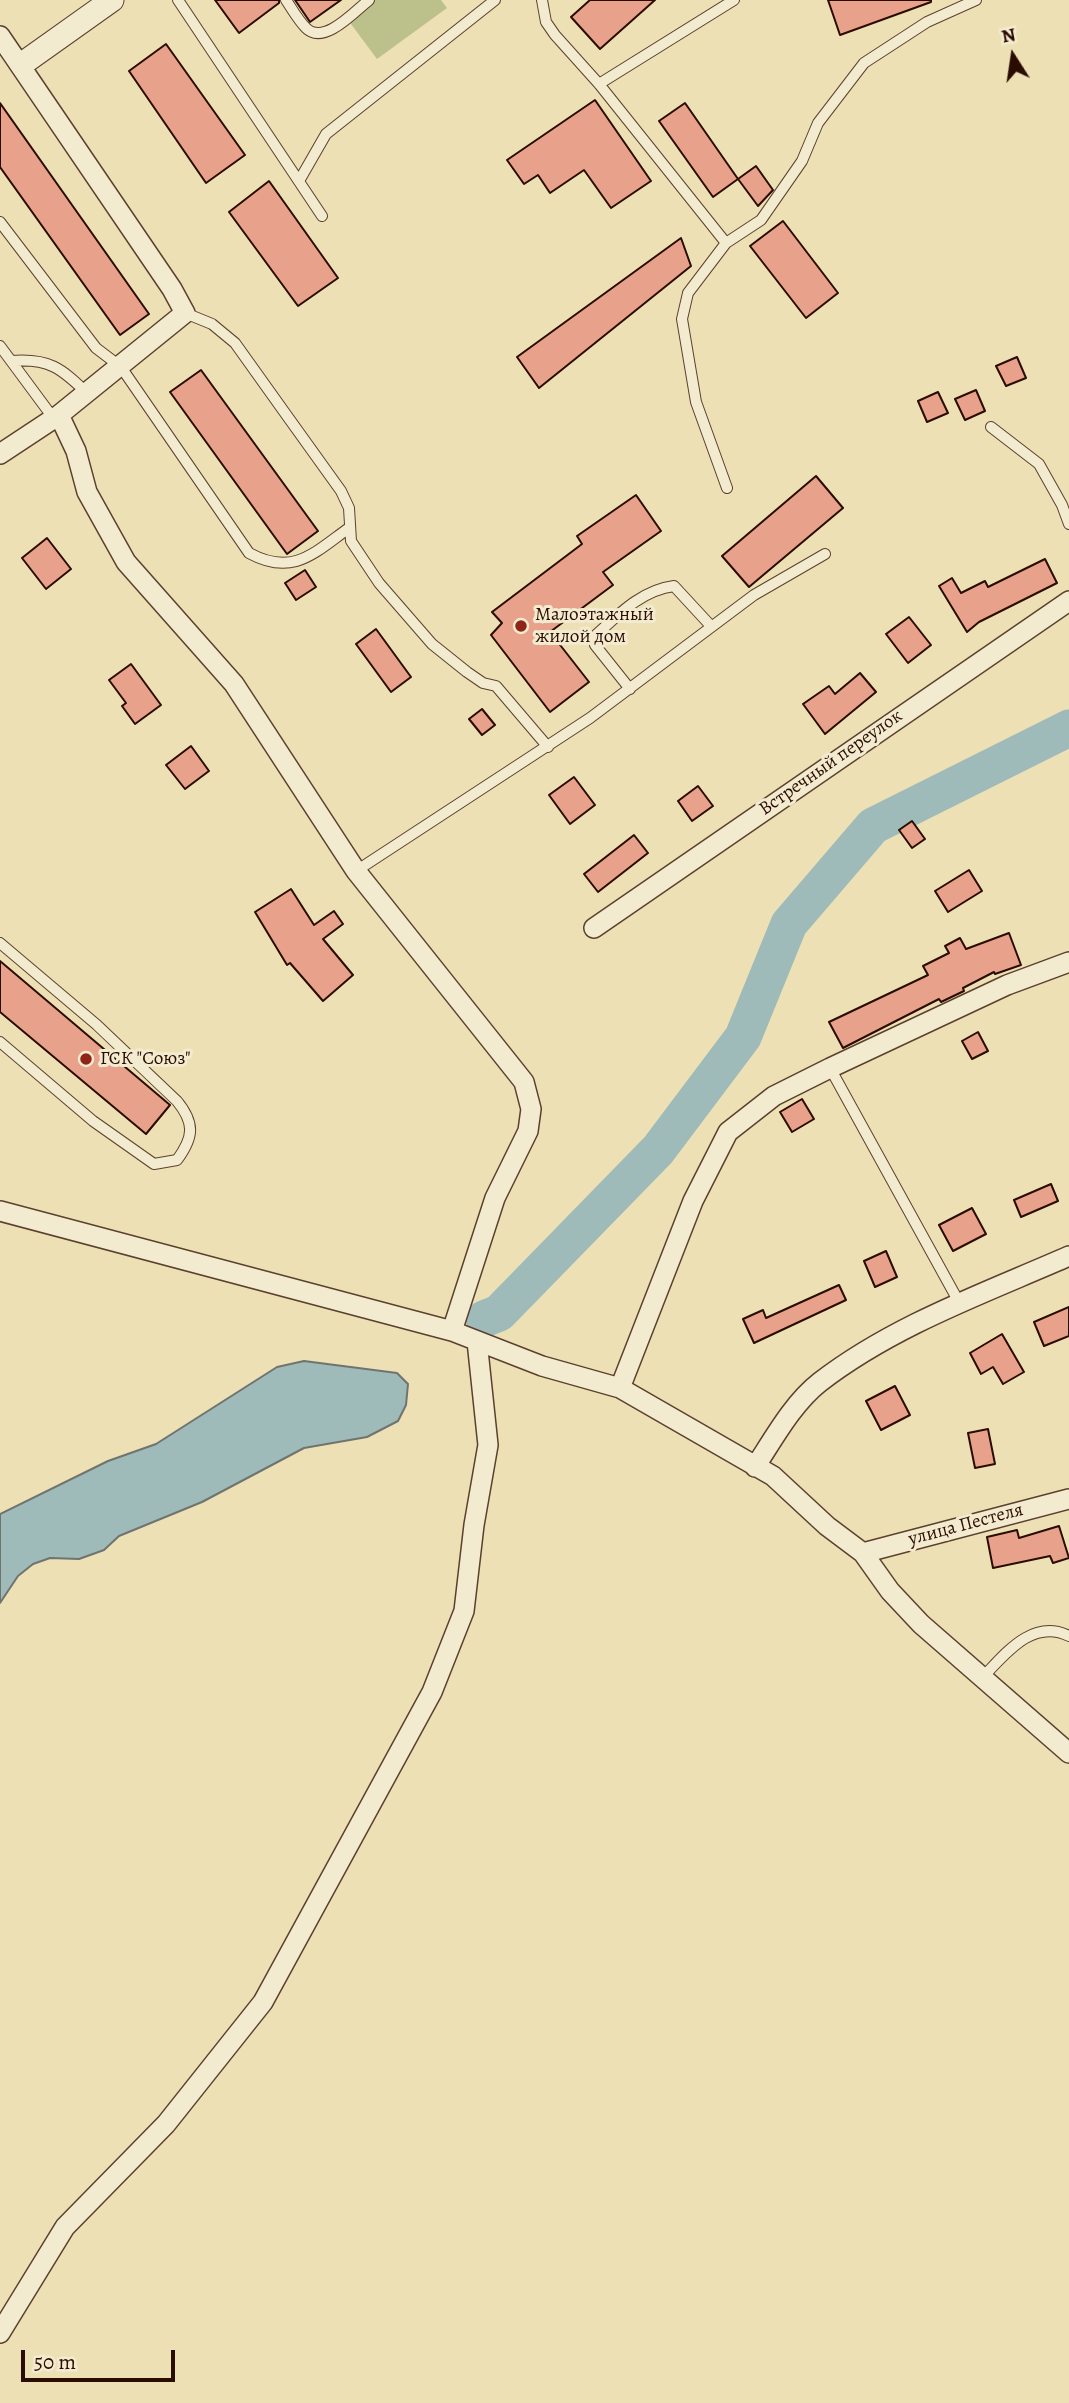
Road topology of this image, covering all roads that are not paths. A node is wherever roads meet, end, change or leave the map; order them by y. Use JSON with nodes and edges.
{"nodes":[{"id":1,"x":113,"y":0,"type":"edge"},
{"id":2,"x":178,"y":0,"type":"edge"},
{"id":3,"x":286,"y":0,"type":"edge"},
{"id":4,"x":369,"y":0,"type":"edge"},
{"id":5,"x":495,"y":0,"type":"edge"},
{"id":6,"x":542,"y":0,"type":"edge"},
{"id":7,"x":734,"y":0,"type":"edge"},
{"id":8,"x":976,"y":0,"type":"edge"},
{"id":9,"x":0,"y":36,"type":"edge"},
{"id":10,"x":22,"y":64,"type":"junction"},
{"id":11,"x":599,"y":84,"type":"junction"},
{"id":12,"x":299,"y":181,"type":"junction"},
{"id":13,"x":322,"y":216,"type":"dead end"},
{"id":14,"x":0,"y":222,"type":"edge"},
{"id":15,"x":726,"y":243,"type":"junction"},
{"id":16,"x":185,"y":313,"type":"junction"},
{"id":17,"x":0,"y":346,"type":"edge"},
{"id":18,"x":11,"y":361,"type":"junction"},
{"id":19,"x":121,"y":367,"type":"junction"},
{"id":20,"x":87,"y":393,"type":"junction"},
{"id":21,"x":56,"y":417,"type":"junction"},
{"id":22,"x":991,"y":427,"type":"dead end"},
{"id":23,"x":0,"y":454,"type":"edge"},
{"id":24,"x":727,"y":488,"type":"dead end"},
{"id":25,"x":1069,"y":524,"type":"edge"},
{"id":26,"x":349,"y":527,"type":"junction"},
{"id":27,"x":825,"y":554,"type":"dead end"},
{"id":28,"x":1069,"y":601,"type":"edge"},
{"id":29,"x":710,"y":625,"type":"junction"},
{"id":30,"x":629,"y":689,"type":"junction"},
{"id":31,"x":548,"y":747,"type":"junction"},
{"id":32,"x":356,"y":871,"type":"junction"},
{"id":33,"x":594,"y":928,"type":"dead end"},
{"id":34,"x":0,"y":943,"type":"edge"},
{"id":35,"x":1069,"y":962,"type":"edge"},
{"id":36,"x":0,"y":1042,"type":"edge"},
{"id":37,"x":830,"y":1068,"type":"junction"},
{"id":38,"x":0,"y":1211,"type":"edge"},
{"id":39,"x":1069,"y":1256,"type":"edge"},
{"id":40,"x":960,"y":1304,"type":"junction"},
{"id":41,"x":452,"y":1331,"type":"junction"},
{"id":42,"x":477,"y":1340,"type":"junction"},
{"id":43,"x":620,"y":1388,"type":"junction"},
{"id":44,"x":755,"y":1466,"type":"junction"},
{"id":45,"x":1069,"y":1499,"type":"edge"},
{"id":46,"x":863,"y":1553,"type":"junction"},
{"id":47,"x":1069,"y":1636,"type":"edge"},
{"id":48,"x":983,"y":1677,"type":"junction"},
{"id":49,"x":1069,"y":1753,"type":"edge"},
{"id":50,"x":0,"y":2333,"type":"edge"}],
"edges":[{"from":1,"to":10,"type":"street"},
{"from":2,"to":12,"type":"lane"},
{"from":3,"to":4,"type":"lane"},
{"from":5,"to":12,"type":"lane"},
{"from":6,"to":11,"type":"lane"},
{"from":7,"to":11,"type":"lane"},
{"from":8,"to":15,"type":"lane"},
{"from":9,"to":10,"type":"street"},
{"from":10,"to":16,"type":"street"},
{"from":11,"to":15,"type":"lane"},
{"from":12,"to":13,"type":"lane"},
{"from":14,"to":19,"type":"lane"},
{"from":15,"to":24,"type":"lane"},
{"from":16,"to":19,"type":"street"},
{"from":16,"to":26,"type":"lane"},
{"from":17,"to":18,"type":"lane"},
{"from":18,"to":20,"type":"lane"},
{"from":18,"to":21,"type":"lane"},
{"from":19,"to":20,"type":"street"},
{"from":19,"to":26,"type":"lane"},
{"from":20,"to":21,"type":"street"},
{"from":21,"to":23,"type":"street"},
{"from":21,"to":32,"type":"street"},
{"from":22,"to":25,"type":"lane"},
{"from":26,"to":31,"type":"lane"},
{"from":27,"to":29,"type":"lane"},
{"from":28,"to":33,"type":"street","name":"Встречный переулок"},
{"from":29,"to":30,"type":"lane"},
{"from":29,"to":30,"type":"lane"},
{"from":30,"to":31,"type":"lane"},
{"from":31,"to":32,"type":"lane"},
{"from":32,"to":41,"type":"street"},
{"from":34,"to":36,"type":"lane"},
{"from":35,"to":37,"type":"street"},
{"from":37,"to":40,"type":"lane"},
{"from":37,"to":43,"type":"street"},
{"from":38,"to":41,"type":"street"},
{"from":39,"to":40,"type":"street"},
{"from":40,"to":44,"type":"street"},
{"from":41,"to":42,"type":"street"},
{"from":42,"to":43,"type":"street"},
{"from":42,"to":50,"type":"street"},
{"from":43,"to":44,"type":"street"},
{"from":44,"to":46,"type":"street"},
{"from":45,"to":46,"type":"street","name":"улица Пестеля"},
{"from":46,"to":48,"type":"street"},
{"from":47,"to":48,"type":"lane"},
{"from":48,"to":49,"type":"street"}]}
